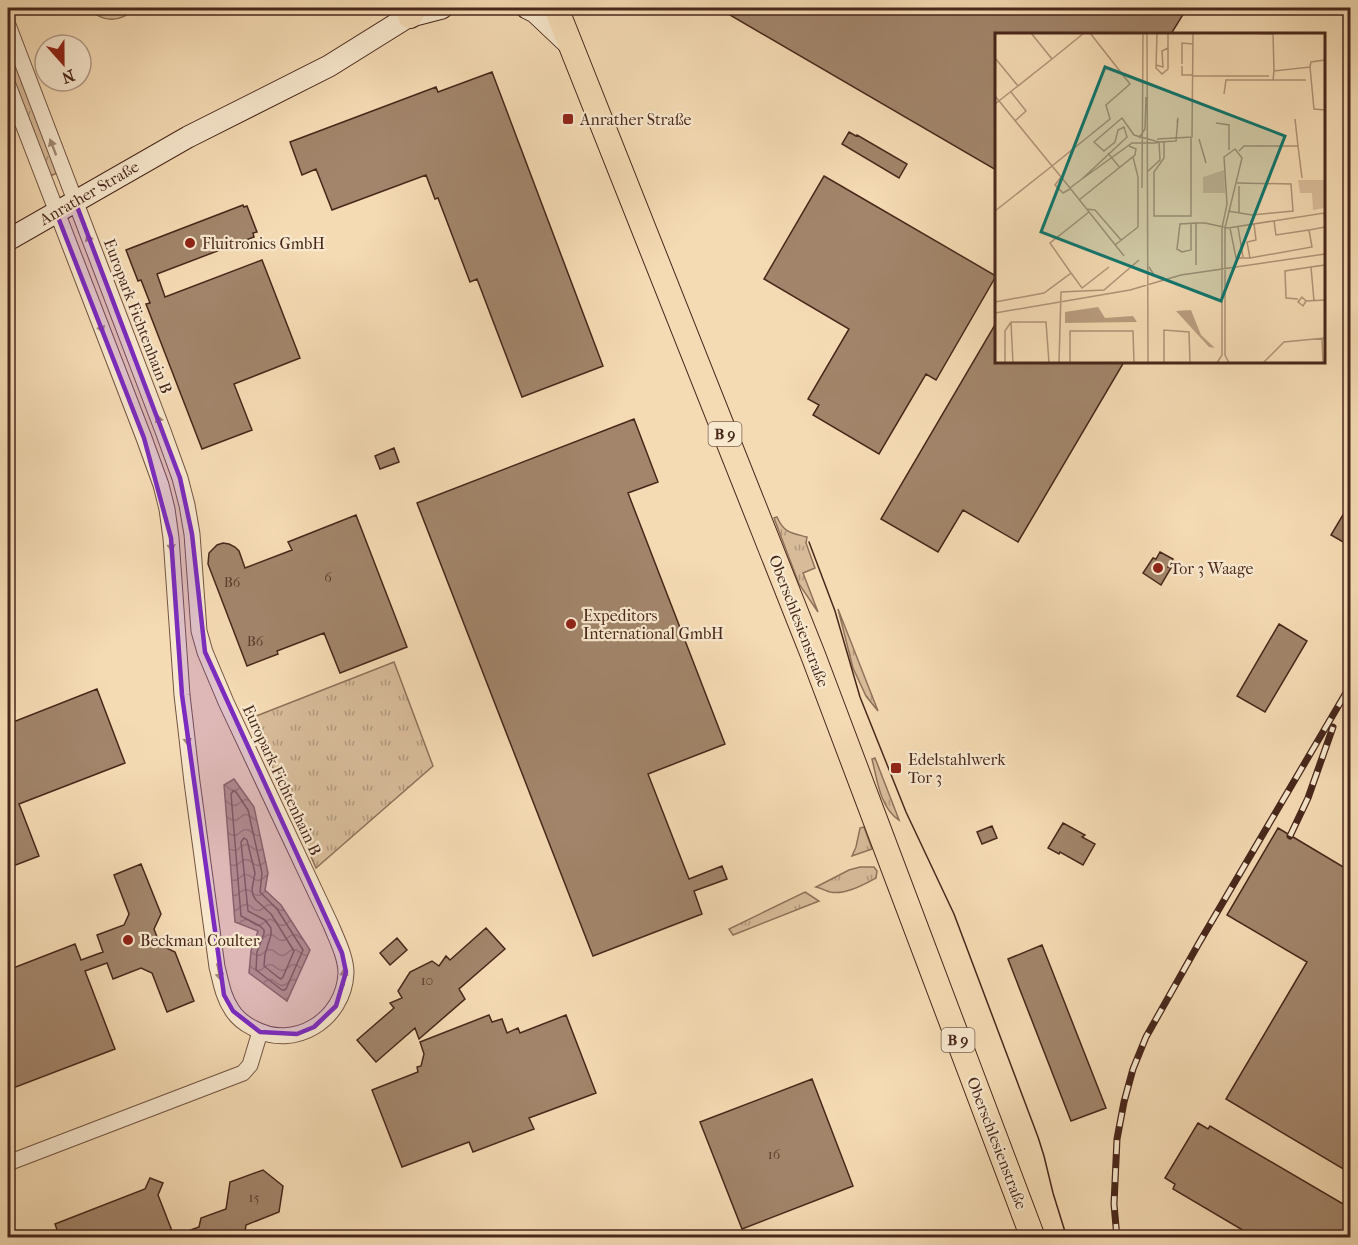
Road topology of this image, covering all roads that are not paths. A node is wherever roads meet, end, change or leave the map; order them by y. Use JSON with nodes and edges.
{"nodes":[{"id":1,"x":442,"y":8,"type":"edge"},
{"id":2,"x":527,"y":8,"type":"edge"},
{"id":3,"x":556,"y":8,"type":"edge"},
{"id":4,"x":416,"y":10,"type":"edge"},
{"id":5,"x":8,"y":25,"type":"edge"},
{"id":6,"x":572,"y":47,"type":"junction"},
{"id":7,"x":8,"y":85,"type":"edge"},
{"id":8,"x":75,"y":201,"type":"junction"},
{"id":9,"x":56,"y":212,"type":"junction"},
{"id":10,"x":8,"y":240,"type":"edge"},
{"id":11,"x":180,"y":478,"type":"junction"},
{"id":12,"x":161,"y":485,"type":"junction"},
{"id":13,"x":260,"y":1032,"type":"junction"},
{"id":14,"x":8,"y":1163,"type":"edge"},
{"id":15,"x":1033,"y":1238,"type":"edge"}],
"edges":[{"from":1,"to":4,"type":"main road","name":"Anrather Straße"},
{"from":2,"to":6,"type":"main road"},
{"from":3,"to":6,"type":"main road","name":"Oberschlesienstraße","number":"B 9"},
{"from":4,"to":8,"type":"main road","name":"Anrather Straße"},
{"from":8,"to":5,"type":"street","name":"Europark Fichtenhain B","one_way":true},
{"from":6,"to":15,"type":"main road","name":"Oberschlesienstraße","number":"B 9"},
{"from":7,"to":9,"type":"street","name":"Europark Fichtenhain B"},
{"from":8,"to":9,"type":"main road","name":"Anrather Straße"},
{"from":11,"to":8,"type":"street","name":"Europark Fichtenhain B","one_way":true},
{"from":9,"to":10,"type":"main road","name":"Anrather Straße"},
{"from":9,"to":12,"type":"street","name":"Europark Fichtenhain B","one_way":true},
{"from":11,"to":12,"type":"street"},
{"from":13,"to":11,"type":"street","name":"Europark Fichtenhain B","one_way":true},
{"from":12,"to":13,"type":"street","name":"Europark Fichtenhain B","one_way":true},
{"from":13,"to":14,"type":"street"}]}
